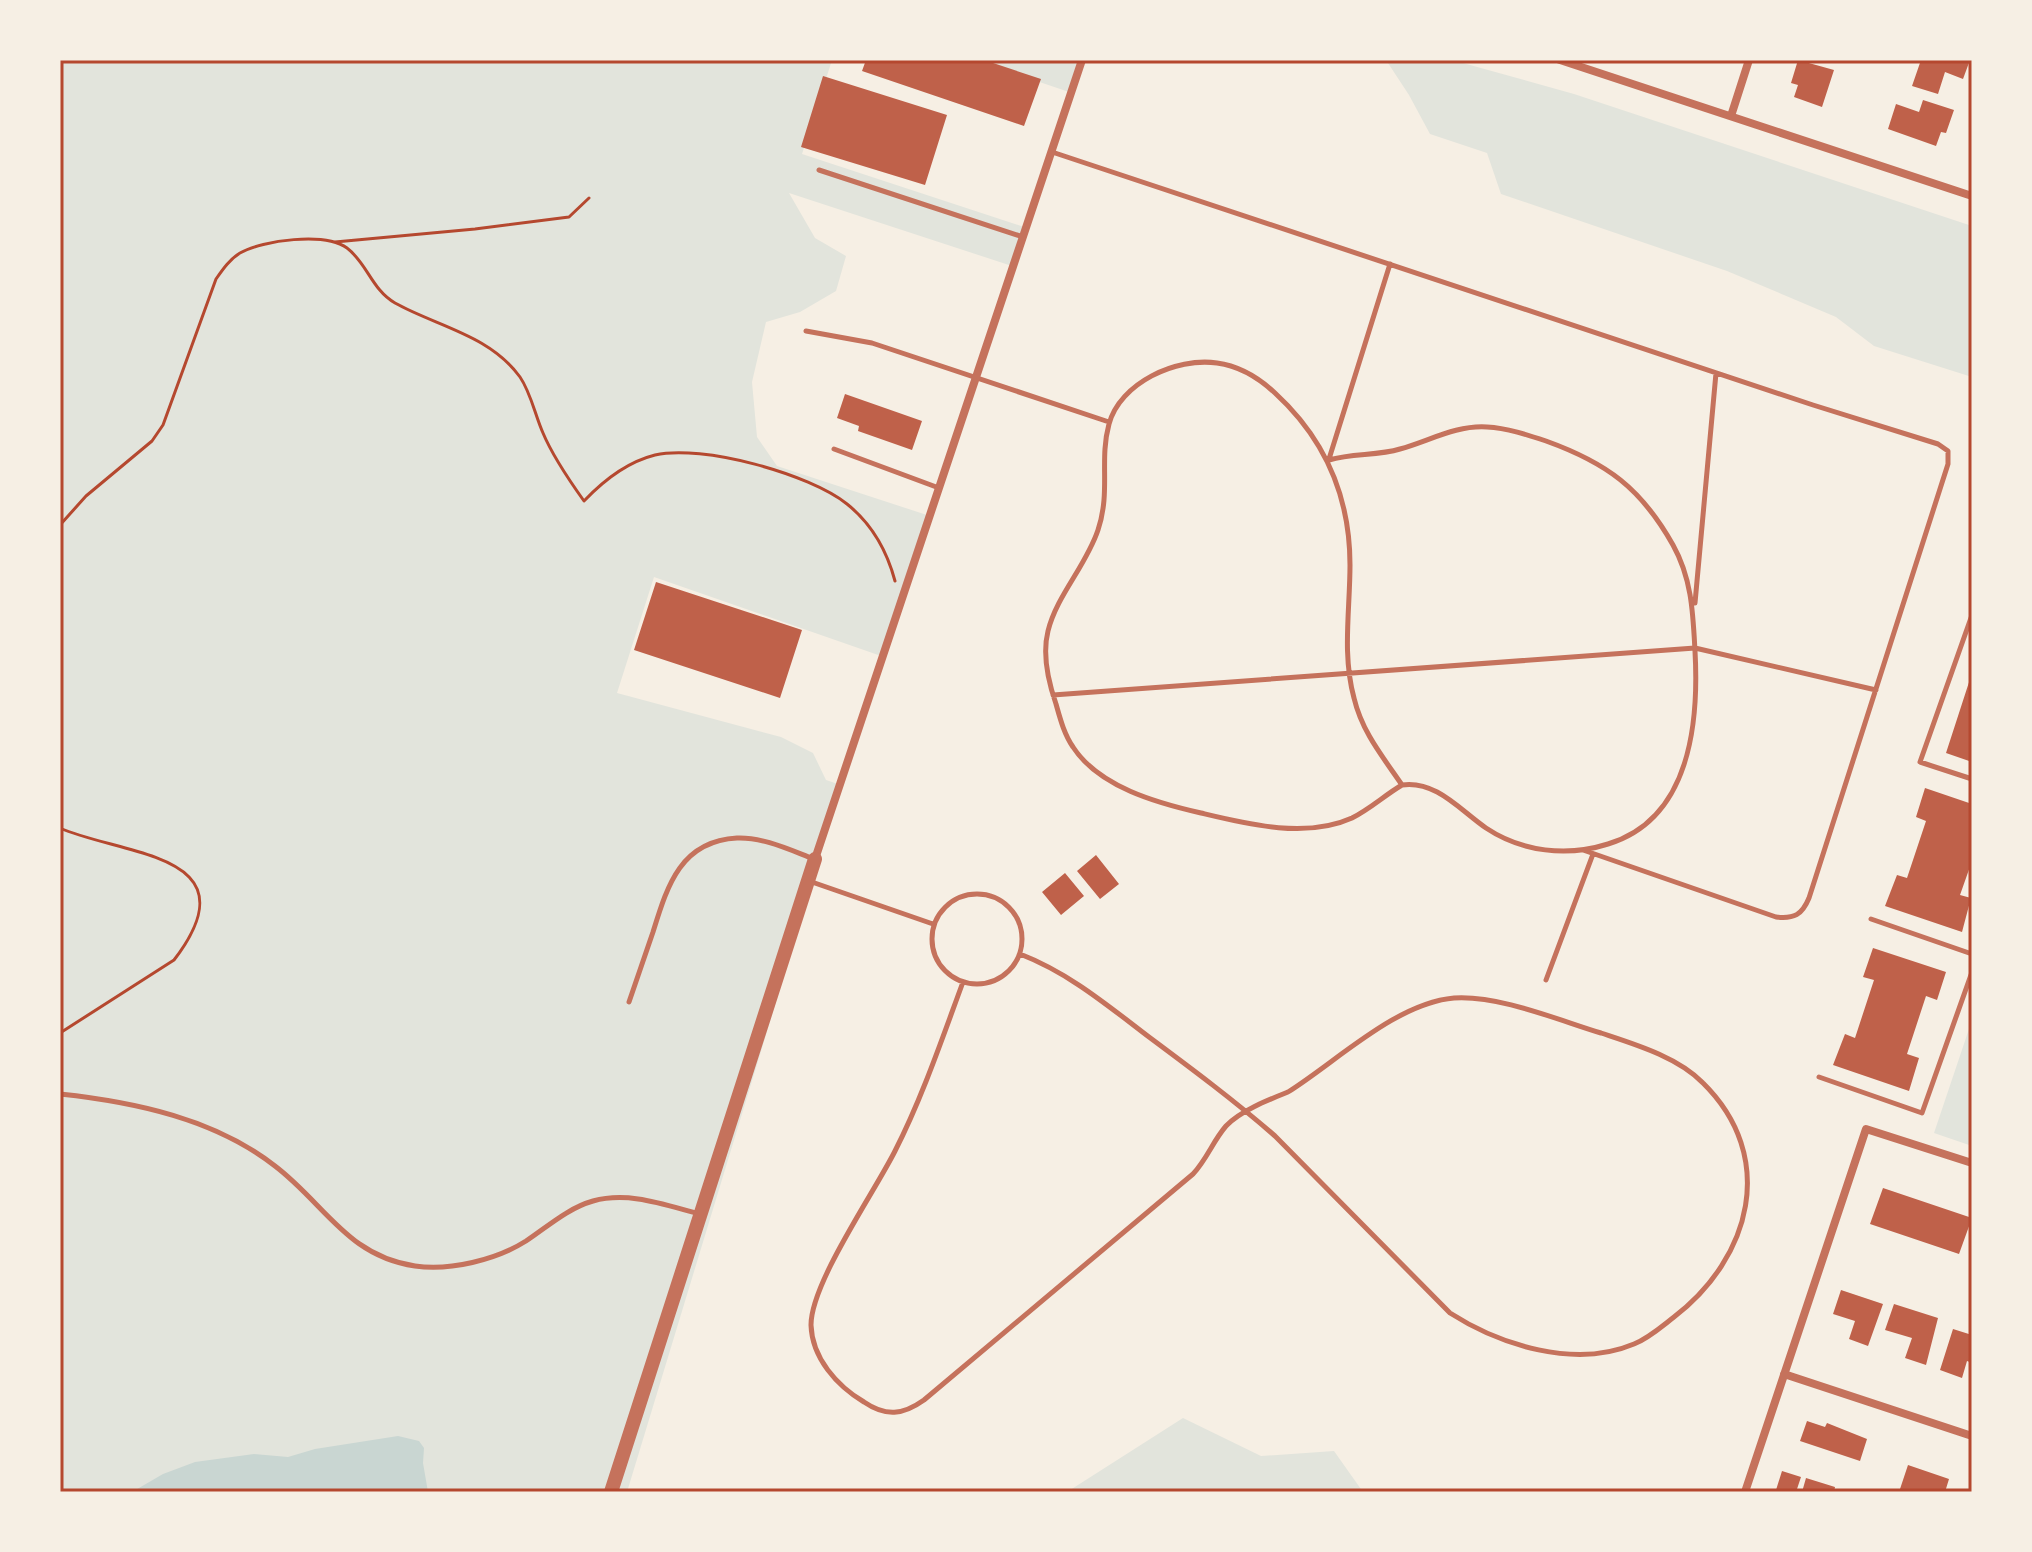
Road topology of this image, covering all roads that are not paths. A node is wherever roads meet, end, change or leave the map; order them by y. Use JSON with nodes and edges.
{"nodes":[{"id":1,"x":1082,"y":60,"type":"edge"},
{"id":2,"x":1560,"y":60,"type":"edge"},
{"id":3,"x":1749,"y":60,"type":"edge"},
{"id":4,"x":1731,"y":116,"type":"junction"},
{"id":5,"x":1052,"y":152,"type":"junction"},
{"id":6,"x":819,"y":170,"type":"dead end"},
{"id":7,"x":1972,"y":196,"type":"edge"},
{"id":8,"x":1024,"y":237,"type":"junction"},
{"id":9,"x":1390,"y":264,"type":"junction"},
{"id":10,"x":806,"y":331,"type":"dead end"},
{"id":11,"x":1716,"y":373,"type":"junction"},
{"id":12,"x":977,"y":377,"type":"junction"},
{"id":13,"x":1109,"y":422,"type":"junction"},
{"id":14,"x":834,"y":449,"type":"dead end"},
{"id":15,"x":1329,"y":460,"type":"junction"},
{"id":16,"x":940,"y":489,"type":"junction"},
{"id":17,"x":1694,"y":610,"type":"junction"},
{"id":18,"x":1972,"y":615,"type":"edge"},
{"id":19,"x":1695,"y":648,"type":"junction"},
{"id":20,"x":1348,"y":675,"type":"junction"},
{"id":21,"x":1876,"y":690,"type":"junction"},
{"id":22,"x":1053,"y":695,"type":"junction"},
{"id":23,"x":1972,"y":779,"type":"edge"},
{"id":24,"x":1402,"y":785,"type":"junction"},
{"id":25,"x":1582,"y":850,"type":"junction"},
{"id":26,"x":1593,"y":854,"type":"junction"},
{"id":27,"x":815,"y":859,"type":"junction"},
{"id":28,"x":808,"y":881,"type":"junction"},
{"id":29,"x":1871,"y":919,"type":"dead end"},
{"id":30,"x":933,"y":924,"type":"junction"},
{"id":31,"x":1020,"y":954,"type":"junction"},
{"id":32,"x":1972,"y":954,"type":"edge"},
{"id":33,"x":1972,"y":972,"type":"edge"},
{"id":34,"x":1546,"y":980,"type":"dead end"},
{"id":35,"x":963,"y":982,"type":"junction"},
{"id":36,"x":629,"y":1002,"type":"dead end"},
{"id":37,"x":1819,"y":1077,"type":"dead end"},
{"id":38,"x":60,"y":1094,"type":"edge"},
{"id":39,"x":1248,"y":1112,"type":"junction"},
{"id":40,"x":1972,"y":1163,"type":"edge"},
{"id":41,"x":701,"y":1214,"type":"junction"},
{"id":42,"x":1784,"y":1374,"type":"junction"},
{"id":43,"x":1972,"y":1436,"type":"edge"},
{"id":44,"x":611,"y":1492,"type":"edge"},
{"id":45,"x":1745,"y":1492,"type":"edge"}],
"edges":[{"from":1,"to":5,"type":"street"},
{"from":2,"to":4,"type":"street"},
{"from":3,"to":4,"type":"street"},
{"from":4,"to":7,"type":"street"},
{"from":5,"to":8,"type":"street"},
{"from":5,"to":9,"type":"lane"},
{"from":6,"to":8,"type":"lane"},
{"from":8,"to":12,"type":"street"},
{"from":9,"to":11,"type":"lane"},
{"from":9,"to":15,"type":"lane"},
{"from":10,"to":12,"type":"lane"},
{"from":11,"to":17,"type":"lane"},
{"from":11,"to":21,"type":"lane"},
{"from":12,"to":13,"type":"lane"},
{"from":12,"to":16,"type":"street"},
{"from":13,"to":15,"type":"lane"},
{"from":13,"to":22,"type":"lane"},
{"from":14,"to":16,"type":"lane"},
{"from":15,"to":17,"type":"lane"},
{"from":15,"to":20,"type":"lane"},
{"from":16,"to":27,"type":"street"},
{"from":17,"to":19,"type":"lane"},
{"from":18,"to":23,"type":"lane"},
{"from":19,"to":20,"type":"lane"},
{"from":19,"to":21,"type":"lane"},
{"from":19,"to":25,"type":"lane"},
{"from":20,"to":22,"type":"lane"},
{"from":20,"to":24,"type":"lane"},
{"from":21,"to":26,"type":"lane"},
{"from":22,"to":24,"type":"lane"},
{"from":24,"to":25,"type":"lane"},
{"from":25,"to":26,"type":"lane"},
{"from":26,"to":34,"type":"lane"},
{"from":27,"to":28,"type":"street"},
{"from":27,"to":36,"type":"lane"},
{"from":28,"to":30,"type":"lane"},
{"from":28,"to":41,"type":"street"},
{"from":29,"to":32,"type":"lane"},
{"from":30,"to":31,"type":"lane"},
{"from":30,"to":35,"type":"lane"},
{"from":31,"to":35,"type":"lane"},
{"from":31,"to":39,"type":"lane"},
{"from":33,"to":37,"type":"lane"},
{"from":35,"to":39,"type":"lane"},
{"from":38,"to":41,"type":"lane"},
{"from":39,"to":39,"type":"lane"},
{"from":40,"to":42,"type":"street"},
{"from":41,"to":44,"type":"street"},
{"from":42,"to":43,"type":"street"},
{"from":42,"to":45,"type":"street"}]}
